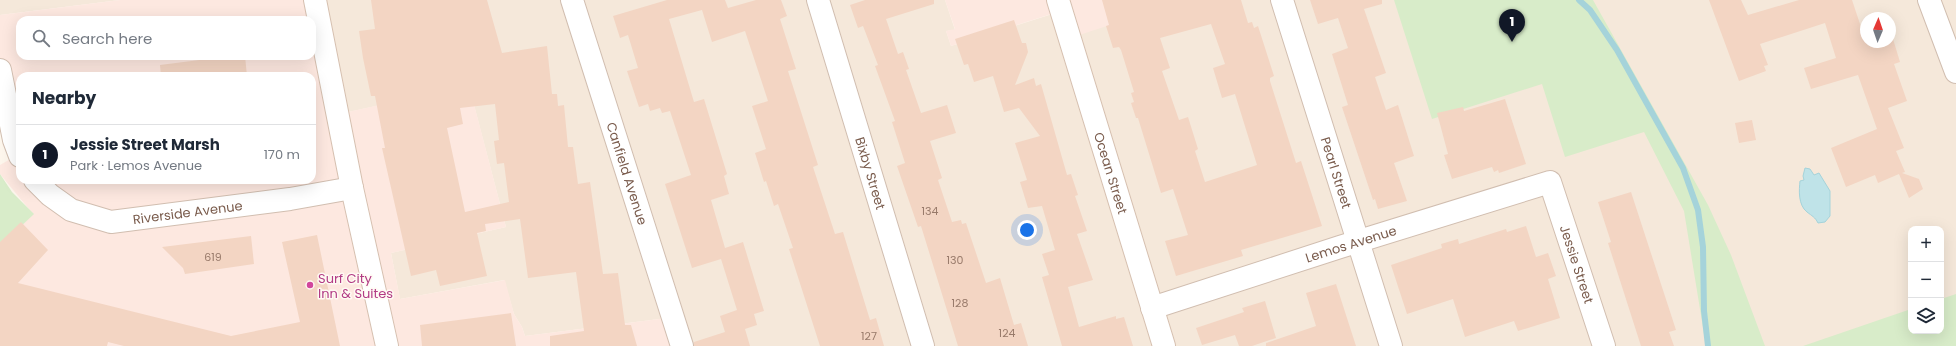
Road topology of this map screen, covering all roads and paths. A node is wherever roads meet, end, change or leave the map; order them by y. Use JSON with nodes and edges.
{"nodes":[{"id":1,"x":315,"y":0,"type":"edge"},
{"id":2,"x":572,"y":0,"type":"edge"},
{"id":3,"x":818,"y":0,"type":"edge"},
{"id":4,"x":1058,"y":0,"type":"edge"},
{"id":5,"x":1282,"y":0,"type":"edge"},
{"id":6,"x":1929,"y":0,"type":"edge"},
{"id":7,"x":0,"y":70,"type":"edge"},
{"id":8,"x":1956,"y":72,"type":"edge"},
{"id":9,"x":16,"y":145,"type":"edge"},
{"id":10,"x":1550,"y":182,"type":"joint"},
{"id":11,"x":39,"y":184,"type":"edge"},
{"id":12,"x":352,"y":188,"type":"junction"},
{"id":13,"x":1357,"y":241,"type":"junction"},
{"id":14,"x":1152,"y":308,"type":"junction"},
{"id":15,"x":387,"y":346,"type":"edge"},
{"id":16,"x":682,"y":346,"type":"edge"},
{"id":17,"x":923,"y":346,"type":"edge"},
{"id":18,"x":1164,"y":346,"type":"edge"},
{"id":19,"x":1391,"y":346,"type":"edge"},
{"id":20,"x":1604,"y":346,"type":"edge"}],
"edges":[{"from":1,"to":12,"type":"street"},
{"from":2,"to":16,"type":"street","name":"Canfield Avenue"},
{"from":3,"to":17,"type":"street","name":"Bixby Street"},
{"from":4,"to":14,"type":"street","name":"Ocean Street"},
{"from":5,"to":13,"type":"street","name":"Pearl Street"},
{"from":6,"to":8,"type":"street"},
{"from":7,"to":9,"type":"street"},
{"from":10,"to":13,"type":"street","name":"Lemos Avenue"},
{"from":10,"to":20,"type":"street","name":"Jessie Street"},
{"from":11,"to":12,"type":"street","name":"Riverside Avenue"},
{"from":12,"to":15,"type":"street"},
{"from":13,"to":14,"type":"street","name":"Lemos Avenue"},
{"from":13,"to":19,"type":"street","name":"Pearl Street"},
{"from":14,"to":18,"type":"street","name":"Ocean Street"}]}
